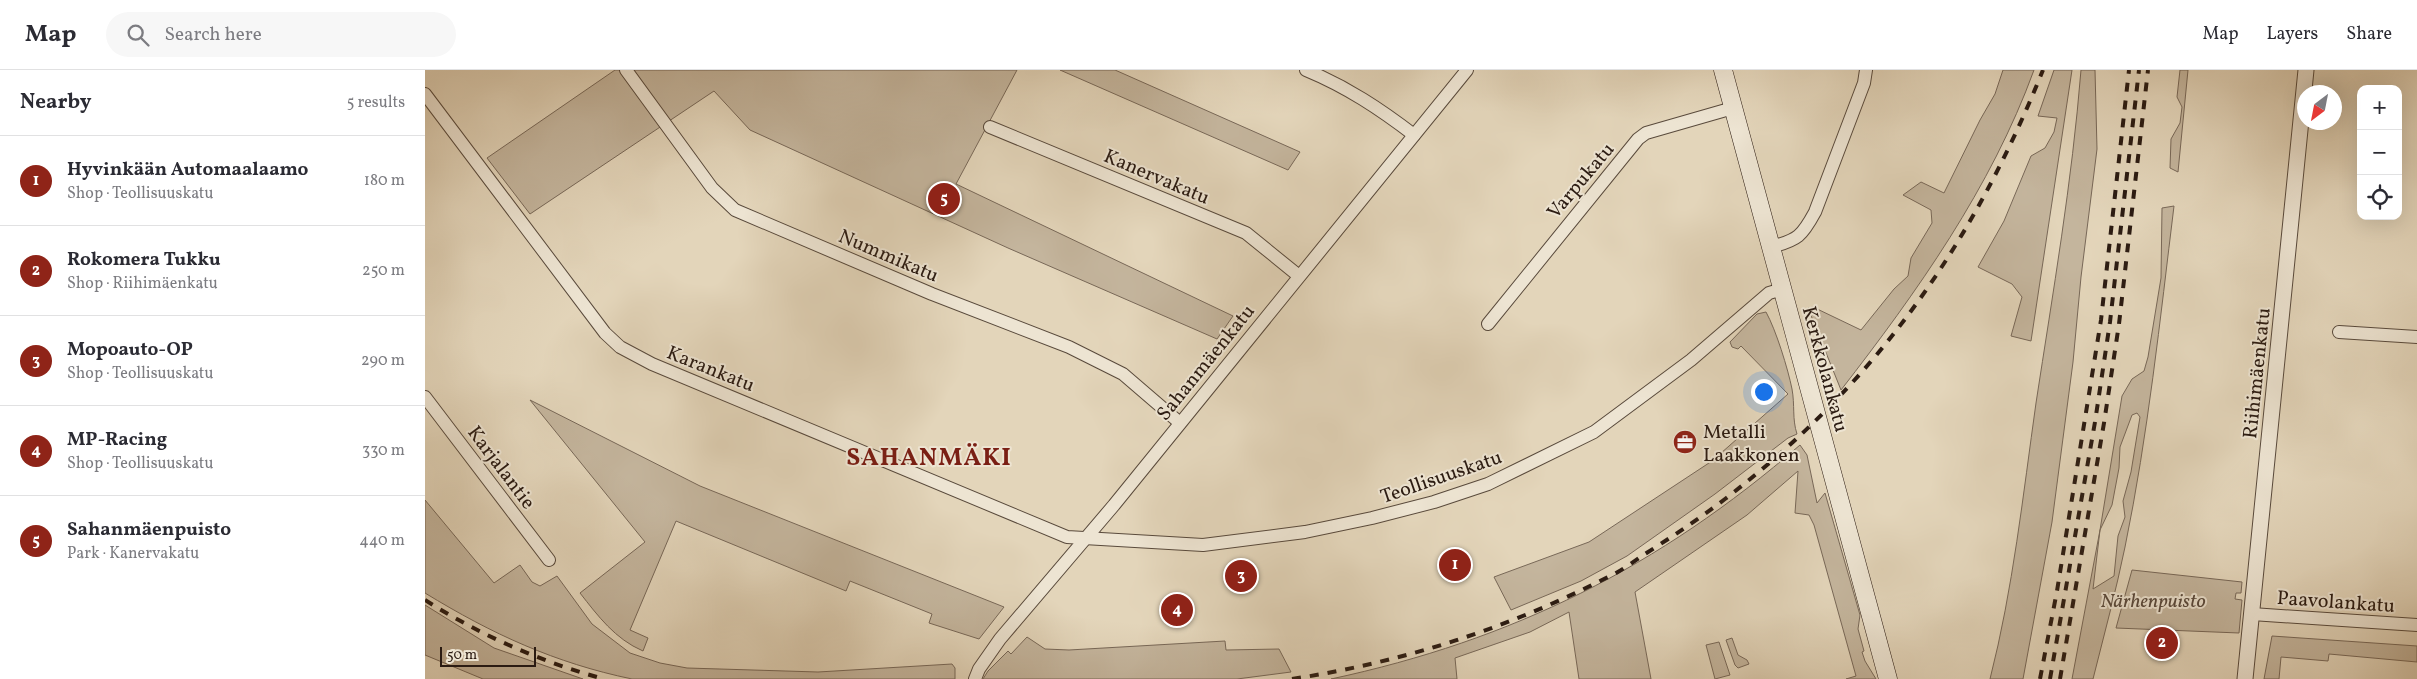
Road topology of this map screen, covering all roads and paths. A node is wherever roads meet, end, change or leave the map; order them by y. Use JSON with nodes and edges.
{"nodes":[{"id":1,"x":627,"y":70,"type":"edge"},
{"id":2,"x":1307,"y":70,"type":"edge"},
{"id":3,"x":1467,"y":70,"type":"edge"},
{"id":4,"x":1723,"y":70,"type":"edge"},
{"id":5,"x":1866,"y":70,"type":"edge"},
{"id":6,"x":2306,"y":70,"type":"edge"},
{"id":7,"x":425,"y":94,"type":"edge"},
{"id":8,"x":1733,"y":108,"type":"junction"},
{"id":9,"x":990,"y":127,"type":"dead end"},
{"id":10,"x":1414,"y":135,"type":"junction"},
{"id":11,"x":1771,"y":248,"type":"junction"},
{"id":12,"x":1299,"y":276,"type":"junction"},
{"id":13,"x":1783,"y":289,"type":"junction"},
{"id":14,"x":1488,"y":324,"type":"dead end"},
{"id":15,"x":2339,"y":332,"type":"dead end"},
{"id":16,"x":2417,"y":337,"type":"edge"},
{"id":17,"x":425,"y":397,"type":"edge"},
{"id":18,"x":1180,"y":423,"type":"junction"},
{"id":19,"x":1086,"y":538,"type":"junction"},
{"id":20,"x":549,"y":560,"type":"dead end"},
{"id":21,"x":2252,"y":614,"type":"junction"},
{"id":22,"x":2417,"y":625,"type":"edge"},
{"id":23,"x":975,"y":679,"type":"edge"},
{"id":24,"x":1888,"y":679,"type":"edge"},
{"id":25,"x":2245,"y":679,"type":"edge"}],
"edges":[{"from":1,"to":18,"type":"street","name":"Nummikatu"},
{"from":2,"to":10,"type":"street"},
{"from":3,"to":10,"type":"street","name":"Sahanmäenkatu"},
{"from":4,"to":8,"type":"main road","name":"Kerkkolankatu"},
{"from":5,"to":11,"type":"street"},
{"from":6,"to":21,"type":"street","name":"Riihimäenkatu"},
{"from":7,"to":19,"type":"street","name":"Karankatu"},
{"from":8,"to":11,"type":"main road","name":"Kerkkolankatu"},
{"from":8,"to":14,"type":"street","name":"Varpukatu"},
{"from":9,"to":12,"type":"street","name":"Kanervakatu"},
{"from":10,"to":12,"type":"street","name":"Sahanmäenkatu"},
{"from":11,"to":13,"type":"main road","name":"Kerkkolankatu"},
{"from":12,"to":18,"type":"street","name":"Sahanmäenkatu"},
{"from":13,"to":19,"type":"street","name":"Teollisuuskatu"},
{"from":13,"to":24,"type":"main road","name":"Kerkkolankatu"},
{"from":15,"to":16,"type":"street"},
{"from":17,"to":20,"type":"street","name":"Karjalantie"},
{"from":18,"to":19,"type":"street","name":"Sahanmäenkatu"},
{"from":19,"to":23,"type":"street","name":"Sahanmäenkatu"},
{"from":21,"to":22,"type":"street","name":"Paavolankatu"},
{"from":21,"to":25,"type":"street","name":"Riihimäenkatu"}]}
